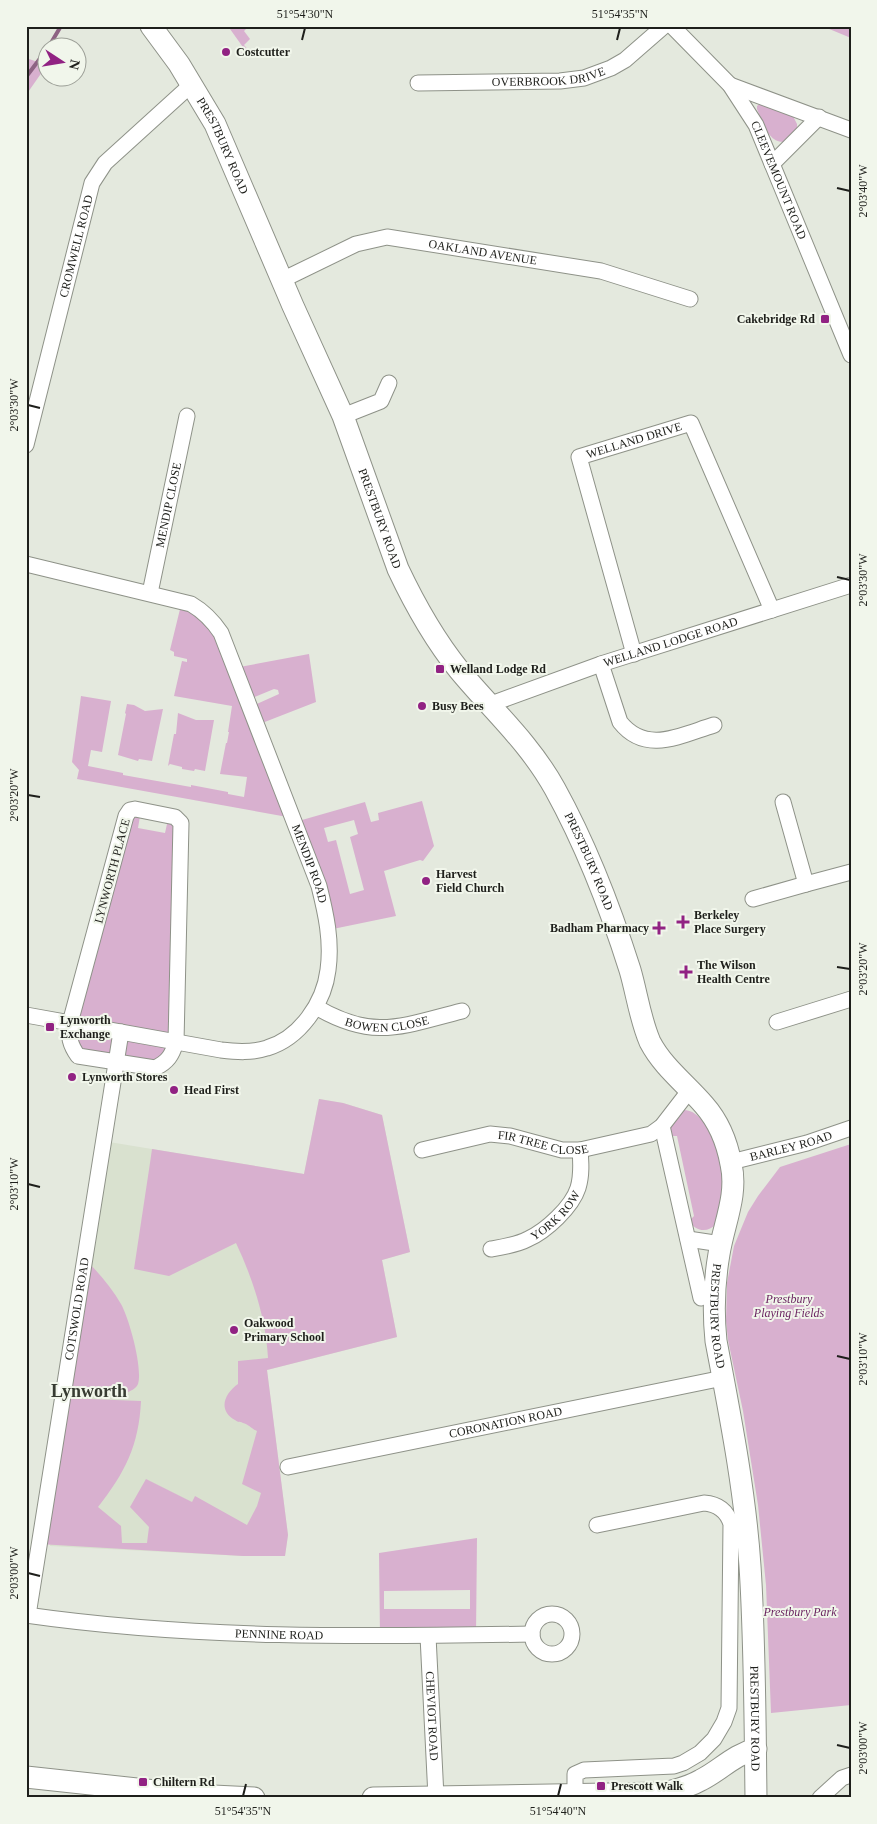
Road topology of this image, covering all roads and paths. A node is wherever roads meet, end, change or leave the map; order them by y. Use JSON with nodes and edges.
{"nodes":[{"id":1,"x":151,"y":26,"type":"edge"},
{"id":2,"x":664,"y":26,"type":"edge"},
{"id":3,"x":672,"y":26,"type":"edge"},
{"id":4,"x":418,"y":83,"type":"dead end"},
{"id":5,"x":192,"y":84,"type":"junction"},
{"id":6,"x":730,"y":85,"type":"junction"},
{"id":7,"x":819,"y":118,"type":"junction"},
{"id":8,"x":851,"y":130,"type":"edge"},
{"id":9,"x":772,"y":164,"type":"junction"},
{"id":10,"x":282,"y":280,"type":"junction"},
{"id":11,"x":690,"y":299,"type":"dead end"},
{"id":12,"x":851,"y":355,"type":"edge"},
{"id":13,"x":389,"y":383,"type":"dead end"},
{"id":14,"x":187,"y":416,"type":"dead end"},
{"id":15,"x":343,"y":416,"type":"junction"},
{"id":16,"x":26,"y":446,"type":"edge"},
{"id":17,"x":26,"y":564,"type":"edge"},
{"id":18,"x":851,"y":585,"type":"edge"},
{"id":19,"x":150,"y":593,"type":"junction"},
{"id":20,"x":772,"y":610,"type":"junction"},
{"id":21,"x":634,"y":654,"type":"junction"},
{"id":22,"x":601,"y":664,"type":"junction"},
{"id":23,"x":491,"y":704,"type":"junction"},
{"id":24,"x":714,"y":725,"type":"dead end"},
{"id":25,"x":783,"y":802,"type":"dead end"},
{"id":26,"x":851,"y":872,"type":"edge"},
{"id":27,"x":806,"y":884,"type":"junction"},
{"id":28,"x":753,"y":899,"type":"dead end"},
{"id":29,"x":851,"y":999,"type":"edge"},
{"id":30,"x":316,"y":1007,"type":"junction"},
{"id":31,"x":462,"y":1011,"type":"dead end"},
{"id":32,"x":26,"y":1015,"type":"edge"},
{"id":33,"x":777,"y":1022,"type":"dead end"},
{"id":34,"x":70,"y":1023,"type":"junction"},
{"id":35,"x":120,"y":1032,"type":"junction"},
{"id":36,"x":176,"y":1042,"type":"junction"},
{"id":37,"x":116,"y":1062,"type":"junction"},
{"id":38,"x":689,"y":1091,"type":"junction"},
{"id":39,"x":662,"y":1126,"type":"junction"},
{"id":40,"x":851,"y":1128,"type":"edge"},
{"id":41,"x":422,"y":1150,"type":"dead end"},
{"id":42,"x":580,"y":1150,"type":"junction"},
{"id":43,"x":731,"y":1162,"type":"junction"},
{"id":44,"x":688,"y":1239,"type":"junction"},
{"id":45,"x":721,"y":1244,"type":"junction"},
{"id":46,"x":491,"y":1249,"type":"dead end"},
{"id":47,"x":701,"y":1298,"type":"dead end"},
{"id":48,"x":723,"y":1378,"type":"junction"},
{"id":49,"x":288,"y":1467,"type":"dead end"},
{"id":50,"x":596,"y":1525,"type":"dead end"},
{"id":51,"x":27,"y":1615,"type":"edge"},
{"id":52,"x":532,"y":1634,"type":"dead end"},
{"id":53,"x":428,"y":1636,"type":"junction"},
{"id":54,"x":756,"y":1750,"type":"junction"},
{"id":55,"x":851,"y":1775,"type":"edge"},
{"id":56,"x":26,"y":1777,"type":"edge"},
{"id":57,"x":575,"y":1796,"type":"edge"},
{"id":58,"x":655,"y":1796,"type":"edge"},
{"id":59,"x":193,"y":1797,"type":"edge"},
{"id":60,"x":436,"y":1797,"type":"edge"},
{"id":61,"x":254,"y":1798,"type":"edge"},
{"id":62,"x":373,"y":1798,"type":"edge"},
{"id":63,"x":756,"y":1798,"type":"edge"},
{"id":64,"x":820,"y":1798,"type":"edge"}],
"edges":[{"from":1,"to":5,"type":"main road","name":"PRESTBURY ROAD"},
{"from":2,"to":4,"type":"street","name":"OVERBROOK DRIVE"},
{"from":3,"to":6,"type":"street","name":"CLEEVEMOUNT ROAD"},
{"from":5,"to":10,"type":"main road","name":"PRESTBURY ROAD"},
{"from":5,"to":16,"type":"street","name":"CROMWELL ROAD"},
{"from":6,"to":7,"type":"street"},
{"from":6,"to":9,"type":"street","name":"CLEEVEMOUNT ROAD"},
{"from":7,"to":8,"type":"street"},
{"from":7,"to":9,"type":"street"},
{"from":9,"to":12,"type":"street","name":"CLEEVEMOUNT ROAD"},
{"from":10,"to":11,"type":"street","name":"OAKLAND AVENUE"},
{"from":10,"to":15,"type":"main road","name":"PRESTBURY ROAD"},
{"from":13,"to":15,"type":"street"},
{"from":14,"to":19,"type":"street","name":"MENDIP CLOSE"},
{"from":15,"to":23,"type":"main road","name":"PRESTBURY ROAD"},
{"from":17,"to":19,"type":"street","name":"MENDIP ROAD"},
{"from":18,"to":20,"type":"street","name":"WELLAND LODGE ROAD"},
{"from":19,"to":30,"type":"street","name":"MENDIP ROAD"},
{"from":20,"to":21,"type":"street","name":"WELLAND LODGE ROAD"},
{"from":20,"to":21,"type":"street","name":"WELLAND DRIVE"},
{"from":21,"to":22,"type":"street","name":"WELLAND LODGE ROAD"},
{"from":22,"to":23,"type":"street","name":"WELLAND LODGE ROAD"},
{"from":22,"to":24,"type":"street"},
{"from":23,"to":38,"type":"main road","name":"PRESTBURY ROAD"},
{"from":25,"to":27,"type":"street"},
{"from":26,"to":27,"type":"street"},
{"from":27,"to":28,"type":"street"},
{"from":29,"to":33,"type":"street"},
{"from":30,"to":31,"type":"street","name":"BOWEN CLOSE"},
{"from":30,"to":36,"type":"street","name":"MENDIP ROAD"},
{"from":32,"to":34,"type":"street","name":"MENDIP ROAD"},
{"from":34,"to":35,"type":"street","name":"MENDIP ROAD"},
{"from":34,"to":36,"type":"street","name":"LYNWORTH PLACE"},
{"from":34,"to":37,"type":"street"},
{"from":35,"to":36,"type":"street","name":"MENDIP ROAD"},
{"from":35,"to":37,"type":"street","name":"COTSWOLD ROAD"},
{"from":36,"to":37,"type":"street"},
{"from":37,"to":51,"type":"street","name":"COTSWOLD ROAD"},
{"from":38,"to":39,"type":"street"},
{"from":38,"to":43,"type":"main road","name":"PRESTBURY ROAD"},
{"from":39,"to":42,"type":"street","name":"FIR TREE CLOSE"},
{"from":39,"to":44,"type":"street"},
{"from":40,"to":43,"type":"street","name":"BARLEY ROAD"},
{"from":41,"to":42,"type":"street","name":"FIR TREE CLOSE"},
{"from":42,"to":46,"type":"street","name":"YORK ROW"},
{"from":43,"to":45,"type":"main road","name":"PRESTBURY ROAD"},
{"from":44,"to":45,"type":"street"},
{"from":44,"to":47,"type":"street"},
{"from":45,"to":48,"type":"main road","name":"PRESTBURY ROAD"},
{"from":48,"to":49,"type":"street","name":"CORONATION ROAD"},
{"from":48,"to":54,"type":"main road","name":"PRESTBURY ROAD"},
{"from":50,"to":57,"type":"street"},
{"from":51,"to":53,"type":"street","name":"PENNINE ROAD"},
{"from":52,"to":53,"type":"street","name":"PENNINE ROAD"},
{"from":53,"to":60,"type":"street","name":"CHEVIOT ROAD"},
{"from":54,"to":58,"type":"main road"},
{"from":54,"to":63,"type":"main road","name":"PRESTBURY ROAD"},
{"from":55,"to":64,"type":"street"},
{"from":56,"to":59,"type":"main road"},
{"from":57,"to":58,"type":"main road"},
{"from":57,"to":60,"type":"main road"},
{"from":59,"to":61,"type":"main road"},
{"from":60,"to":62,"type":"main road"}]}
